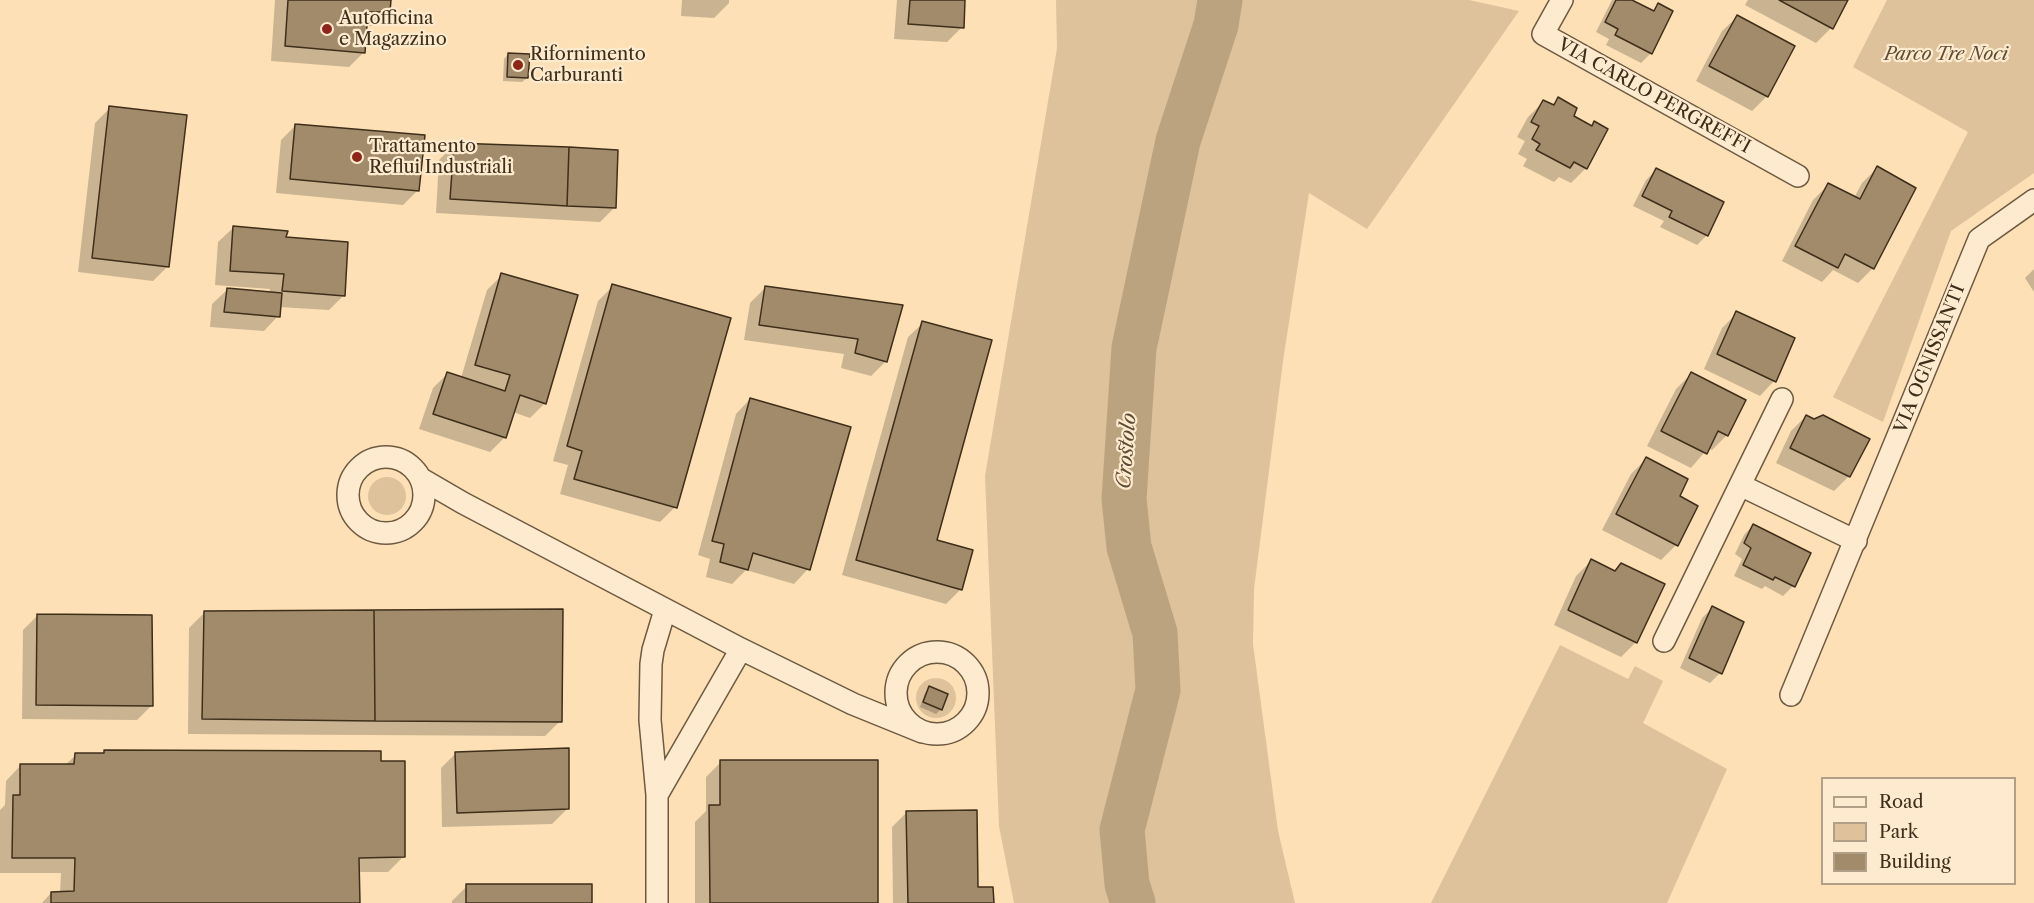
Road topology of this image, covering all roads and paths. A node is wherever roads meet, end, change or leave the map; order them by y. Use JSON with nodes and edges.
{"nodes":[{"id":1,"x":1562,"y":0,"type":"edge"},
{"id":2,"x":1798,"y":176,"type":"dead end"},
{"id":3,"x":2034,"y":200,"type":"edge"},
{"id":4,"x":1782,"y":399,"type":"dead end"},
{"id":5,"x":420,"y":478,"type":"junction"},
{"id":6,"x":1740,"y":485,"type":"junction"},
{"id":7,"x":463,"y":503,"type":"junction"},
{"id":8,"x":422,"y":507,"type":"junction"},
{"id":9,"x":1856,"y":541,"type":"junction"},
{"id":10,"x":665,"y":610,"type":"junction"},
{"id":11,"x":1664,"y":641,"type":"dead end"},
{"id":12,"x":741,"y":649,"type":"junction"},
{"id":13,"x":897,"y":680,"type":"junction"},
{"id":14,"x":1791,"y":695,"type":"dead end"},
{"id":15,"x":853,"y":704,"type":"junction"},
{"id":16,"x":922,"y":732,"type":"junction"},
{"id":17,"x":657,"y":795,"type":"junction"},
{"id":18,"x":657,"y":903,"type":"edge"}],
"edges":[{"from":1,"to":2,"type":"street","name":"VIA CARLO PERGREFFI"},
{"from":3,"to":9,"type":"street","name":"VIA OGNISSANTI"},
{"from":4,"to":6,"type":"street"},
{"from":5,"to":7,"type":"street"},
{"from":5,"to":8,"type":"street"},
{"from":5,"to":8,"type":"street"},
{"from":6,"to":9,"type":"street"},
{"from":6,"to":11,"type":"street"},
{"from":7,"to":8,"type":"street"},
{"from":7,"to":10,"type":"street"},
{"from":9,"to":14,"type":"street","name":"VIA OGNISSANTI"},
{"from":10,"to":12,"type":"street"},
{"from":10,"to":17,"type":"street"},
{"from":12,"to":15,"type":"street"},
{"from":12,"to":17,"type":"street"},
{"from":13,"to":15,"type":"street"},
{"from":13,"to":16,"type":"street"},
{"from":13,"to":16,"type":"street"},
{"from":15,"to":16,"type":"street"},
{"from":17,"to":18,"type":"street"}]}
